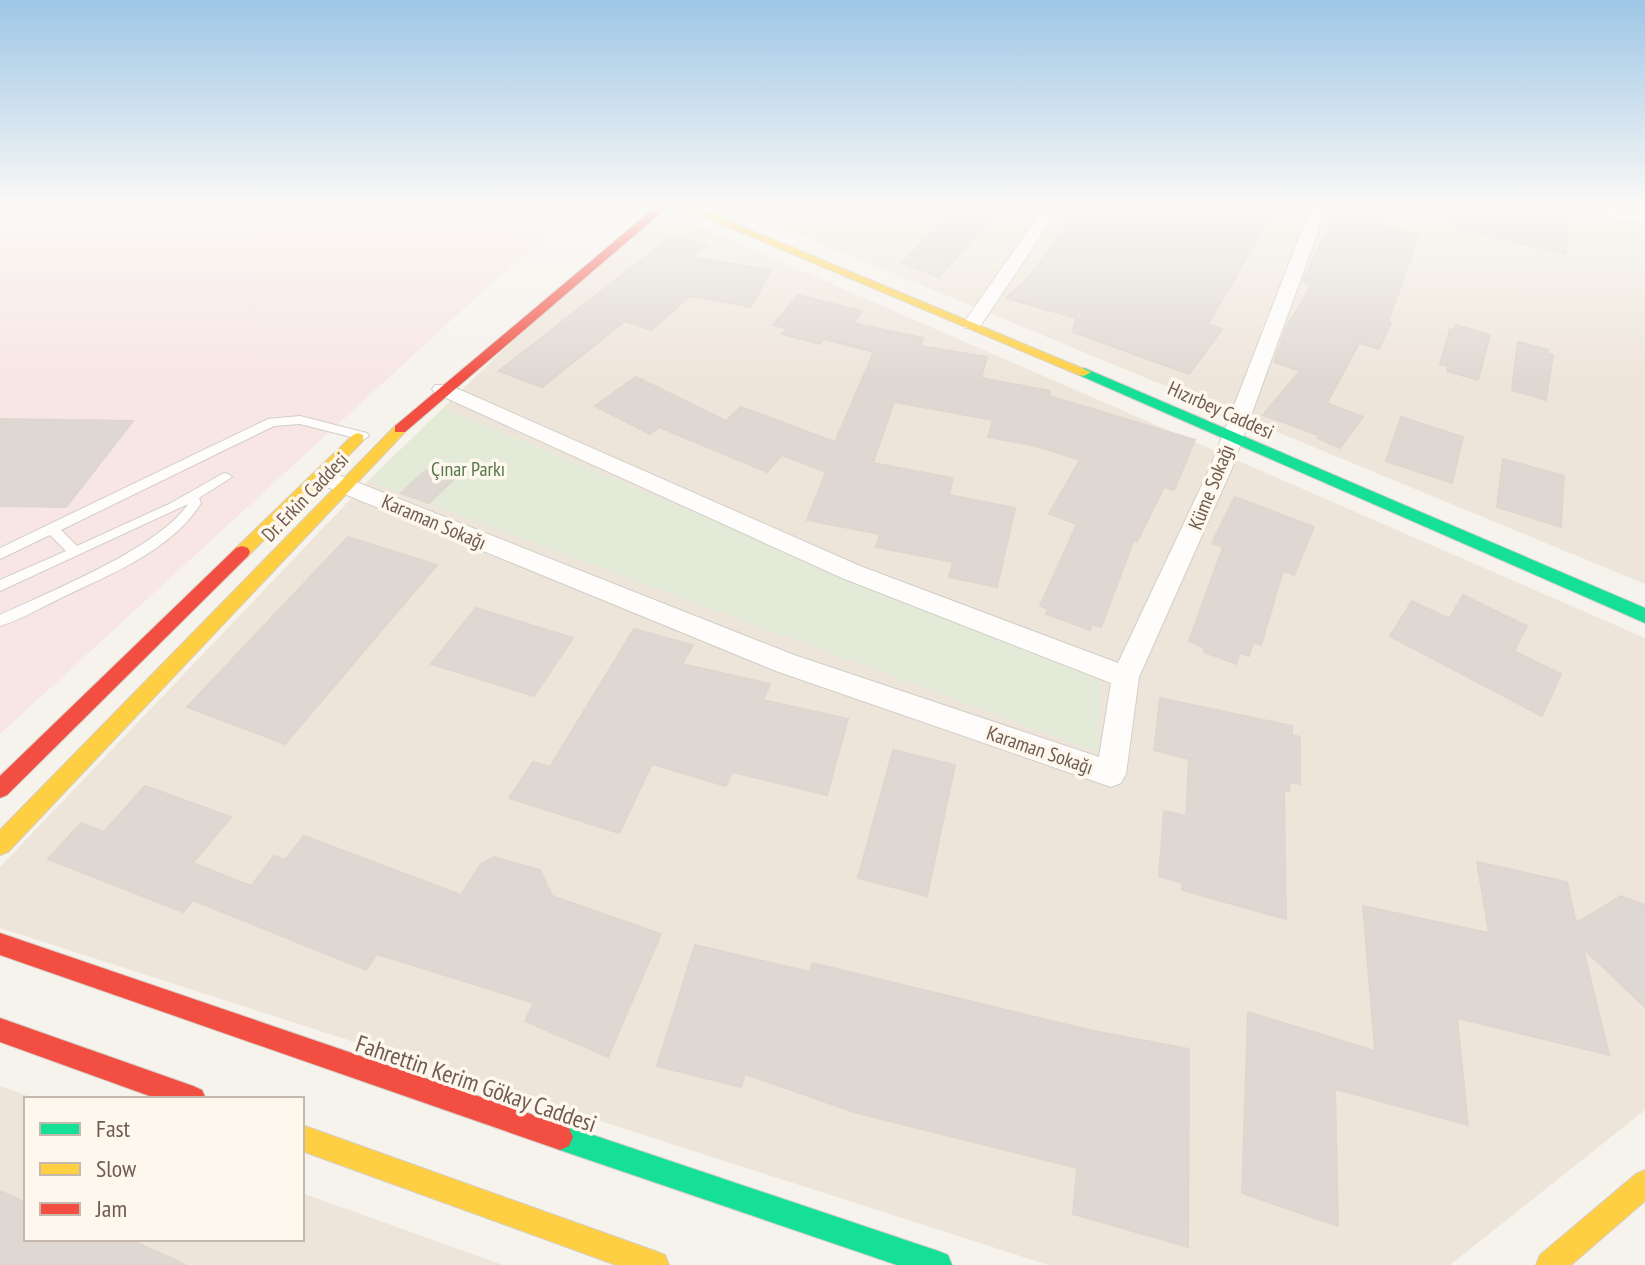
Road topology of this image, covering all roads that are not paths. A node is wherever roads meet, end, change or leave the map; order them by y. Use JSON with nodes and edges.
{"nodes":[{"id":1,"x":594,"y":263,"type":"edge"},
{"id":2,"x":829,"y":263,"type":"edge"},
{"id":3,"x":1014,"y":263,"type":"edge"},
{"id":4,"x":1298,"y":263,"type":"edge"},
{"id":5,"x":972,"y":324,"type":"junction"},
{"id":6,"x":442,"y":389,"type":"junction"},
{"id":7,"x":366,"y":430,"type":"junction"},
{"id":8,"x":1231,"y":439,"type":"junction"},
{"id":9,"x":386,"y":442,"type":"junction"},
{"id":10,"x":319,"y":476,"type":"junction"},
{"id":11,"x":226,"y":477,"type":"dead end"},
{"id":12,"x":347,"y":485,"type":"junction"},
{"id":13,"x":193,"y":497,"type":"junction"},
{"id":14,"x":53,"y":530,"type":"junction"},
{"id":15,"x":75,"y":552,"type":"junction"},
{"id":16,"x":0,"y":554,"type":"edge"},
{"id":17,"x":0,"y":586,"type":"edge"},
{"id":18,"x":1645,"y":616,"type":"edge"},
{"id":19,"x":0,"y":621,"type":"edge"},
{"id":20,"x":1125,"y":677,"type":"junction"},
{"id":21,"x":0,"y":789,"type":"edge"},
{"id":22,"x":0,"y":845,"type":"edge"},
{"id":23,"x":0,"y":944,"type":"edge"},
{"id":24,"x":0,"y":1030,"type":"edge"},
{"id":25,"x":68,"y":1054,"type":"junction"},
{"id":26,"x":9,"y":1055,"type":"dead end"},
{"id":27,"x":187,"y":1097,"type":"edge"},
{"id":28,"x":304,"y":1139,"type":"edge"},
{"id":29,"x":1645,"y":1183,"type":"edge"},
{"id":30,"x":1590,"y":1229,"type":"junction"},
{"id":31,"x":655,"y":1265,"type":"edge"},
{"id":32,"x":938,"y":1265,"type":"edge"},
{"id":33,"x":1550,"y":1265,"type":"edge"},
{"id":34,"x":1563,"y":1265,"type":"edge"}],
"edges":[{"from":1,"to":6,"type":"street","name":"Dr. Erkin Caddesi"},
{"from":2,"to":5,"type":"street","name":"Hızırbey Caddesi"},
{"from":3,"to":5,"type":"street"},
{"from":4,"to":8,"type":"street","name":"Küme Sokağı"},
{"from":5,"to":8,"type":"street","name":"Hızırbey Caddesi"},
{"from":6,"to":9,"type":"street","name":"Dr. Erkin Caddesi"},
{"from":6,"to":20,"type":"street"},
{"from":7,"to":9,"type":"lane"},
{"from":7,"to":10,"type":"street","name":"Dr. Erkin Caddesi"},
{"from":7,"to":14,"type":"lane"},
{"from":8,"to":18,"type":"street","name":"Hızırbey Caddesi"},
{"from":8,"to":20,"type":"street","name":"Küme Sokağı"},
{"from":9,"to":12,"type":"street","name":"Dr. Erkin Caddesi"},
{"from":10,"to":12,"type":"street","name":"Karaman Sokağı"},
{"from":10,"to":21,"type":"street","name":"Dr. Erkin Caddesi"},
{"from":11,"to":13,"type":"lane"},
{"from":12,"to":20,"type":"street","name":"Karaman Sokağı"},
{"from":12,"to":22,"type":"street","name":"Dr. Erkin Caddesi"},
{"from":13,"to":15,"type":"lane"},
{"from":13,"to":19,"type":"lane"},
{"from":14,"to":15,"type":"lane"},
{"from":14,"to":16,"type":"lane"},
{"from":15,"to":17,"type":"lane"},
{"from":23,"to":32,"type":"street","name":"Fahrettin Kerim Gökay Caddesi"},
{"from":24,"to":25,"type":"street"},
{"from":25,"to":26,"type":"street"},
{"from":25,"to":27,"type":"street"},
{"from":28,"to":31,"type":"street"},
{"from":29,"to":30,"type":"street"},
{"from":30,"to":33,"type":"street"},
{"from":30,"to":34,"type":"street"}]}
